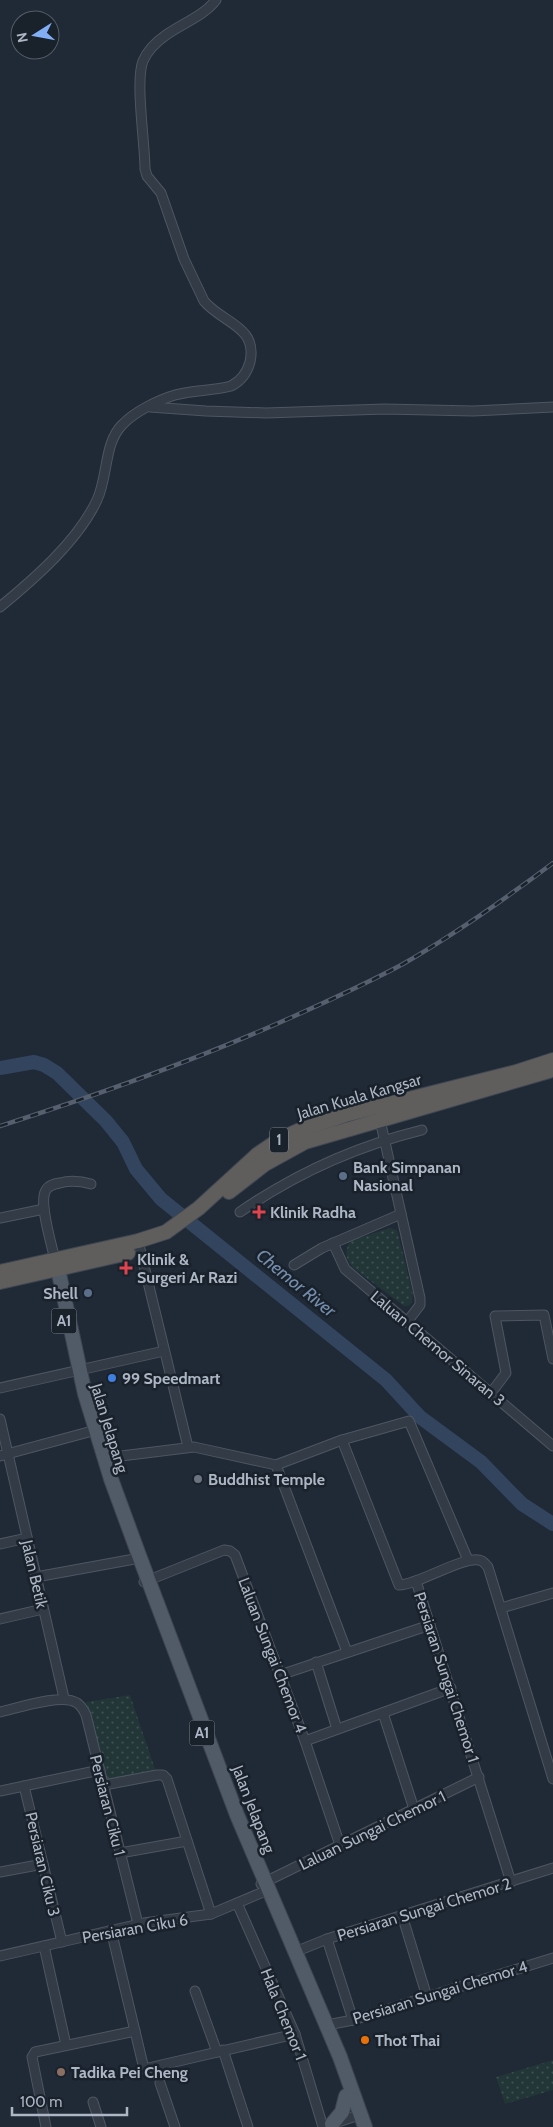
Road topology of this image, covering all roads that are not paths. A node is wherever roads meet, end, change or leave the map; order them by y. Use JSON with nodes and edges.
{"nodes":[{"id":1,"x":216,"y":0,"type":"edge"},
{"id":2,"x":150,"y":407,"type":"junction"},
{"id":3,"x":553,"y":407,"type":"edge"},
{"id":4,"x":0,"y":608,"type":"edge"},
{"id":5,"x":553,"y":1060,"type":"edge"},
{"id":6,"x":553,"y":1070,"type":"edge"},
{"id":7,"x":411,"y":1099,"type":"junction"},
{"id":8,"x":380,"y":1120,"type":"junction"},
{"id":9,"x":300,"y":1130,"type":"junction"},
{"id":10,"x":422,"y":1130,"type":"dead end"},
{"id":11,"x":384,"y":1139,"type":"junction"},
{"id":12,"x":91,"y":1184,"type":"dead end"},
{"id":13,"x":44,"y":1209,"type":"junction"},
{"id":14,"x":202,"y":1210,"type":"junction"},
{"id":15,"x":240,"y":1212,"type":"dead end"},
{"id":16,"x":401,"y":1214,"type":"junction"},
{"id":17,"x":0,"y":1218,"type":"edge"},
{"id":18,"x":333,"y":1243,"type":"junction"},
{"id":19,"x":140,"y":1245,"type":"junction"},
{"id":20,"x":294,"y":1265,"type":"dead end"},
{"id":21,"x":56,"y":1266,"type":"junction"},
{"id":22,"x":0,"y":1272,"type":"edge"},
{"id":23,"x":0,"y":1282,"type":"edge"},
{"id":24,"x":407,"y":1322,"type":"junction"},
{"id":25,"x":164,"y":1351,"type":"junction"},
{"id":26,"x":553,"y":1359,"type":"edge"},
{"id":27,"x":77,"y":1370,"type":"junction"},
{"id":28,"x":0,"y":1388,"type":"edge"},
{"id":29,"x":491,"y":1393,"type":"junction"},
{"id":30,"x":0,"y":1419,"type":"edge"},
{"id":31,"x":94,"y":1431,"type":"junction"},
{"id":32,"x":342,"y":1440,"type":"junction"},
{"id":33,"x":553,"y":1446,"type":"edge"},
{"id":34,"x":188,"y":1447,"type":"junction"},
{"id":35,"x":5,"y":1454,"type":"edge"},
{"id":36,"x":104,"y":1458,"type":"junction"},
{"id":37,"x":276,"y":1465,"type":"junction"},
{"id":38,"x":27,"y":1538,"type":"junction"},
{"id":39,"x":0,"y":1544,"type":"edge"},
{"id":40,"x":138,"y":1558,"type":"junction"},
{"id":41,"x":468,"y":1560,"type":"junction"},
{"id":42,"x":36,"y":1577,"type":"junction"},
{"id":43,"x":416,"y":1581,"type":"junction"},
{"id":44,"x":146,"y":1582,"type":"junction"},
{"id":45,"x":553,"y":1593,"type":"edge"},
{"id":46,"x":501,"y":1608,"type":"junction"},
{"id":47,"x":44,"y":1609,"type":"junction"},
{"id":48,"x":0,"y":1619,"type":"edge"},
{"id":49,"x":430,"y":1626,"type":"junction"},
{"id":50,"x":347,"y":1652,"type":"junction"},
{"id":51,"x":316,"y":1662,"type":"junction"},
{"id":52,"x":280,"y":1675,"type":"junction"},
{"id":53,"x":450,"y":1688,"type":"junction"},
{"id":54,"x":64,"y":1698,"type":"junction"},
{"id":55,"x":0,"y":1712,"type":"edge"},
{"id":56,"x":383,"y":1713,"type":"junction"},
{"id":57,"x":336,"y":1730,"type":"junction"},
{"id":58,"x":305,"y":1741,"type":"junction"},
{"id":59,"x":100,"y":1770,"type":"junction"},
{"id":60,"x":479,"y":1777,"type":"junction"},
{"id":61,"x":553,"y":1779,"type":"edge"},
{"id":62,"x":24,"y":1786,"type":"junction"},
{"id":63,"x":104,"y":1786,"type":"junction"},
{"id":64,"x":0,"y":1791,"type":"edge"},
{"id":65,"x":414,"y":1809,"type":"junction"},
{"id":66,"x":187,"y":1840,"type":"junction"},
{"id":67,"x":340,"y":1845,"type":"junction"},
{"id":68,"x":120,"y":1853,"type":"junction"},
{"id":69,"x":43,"y":1864,"type":"junction"},
{"id":70,"x":553,"y":1868,"type":"edge"},
{"id":71,"x":0,"y":1872,"type":"edge"},
{"id":72,"x":511,"y":1882,"type":"junction"},
{"id":73,"x":264,"y":1887,"type":"junction"},
{"id":74,"x":237,"y":1903,"type":"junction"},
{"id":75,"x":211,"y":1914,"type":"junction"},
{"id":76,"x":402,"y":1915,"type":"junction"},
{"id":77,"x":138,"y":1924,"type":"junction"},
{"id":78,"x":111,"y":1930,"type":"junction"},
{"id":79,"x":327,"y":1939,"type":"junction"},
{"id":80,"x":62,"y":1942,"type":"junction"},
{"id":81,"x":44,"y":1946,"type":"junction"},
{"id":82,"x":295,"y":1952,"type":"junction"},
{"id":83,"x":0,"y":1956,"type":"edge"},
{"id":84,"x":553,"y":1958,"type":"edge"},
{"id":85,"x":195,"y":1991,"type":"dead end"},
{"id":86,"x":427,"y":1997,"type":"junction"},
{"id":87,"x":353,"y":2020,"type":"junction"},
{"id":88,"x":327,"y":2025,"type":"junction"},
{"id":89,"x":135,"y":2031,"type":"junction"},
{"id":90,"x":295,"y":2034,"type":"junction"},
{"id":91,"x":66,"y":2045,"type":"junction"},
{"id":92,"x":220,"y":2051,"type":"junction"},
{"id":93,"x":160,"y":2083,"type":"dead end"},
{"id":94,"x":346,"y":2096,"type":"junction"},
{"id":95,"x":93,"y":2102,"type":"dead end"},
{"id":96,"x":345,"y":2125,"type":"edge"},
{"id":97,"x":46,"y":2127,"type":"edge"},
{"id":98,"x":101,"y":2127,"type":"edge"},
{"id":99,"x":175,"y":2127,"type":"edge"},
{"id":100,"x":248,"y":2127,"type":"edge"}],
"edges":[{"from":1,"to":2,"type":"street"},
{"from":2,"to":3,"type":"street"},
{"from":2,"to":4,"type":"street"},
{"from":5,"to":7,"type":"highway","name":"Jalan Kuala Kangsar","number":"1"},
{"from":6,"to":8,"type":"highway","name":"Jalan Kuala Kangsar","number":"1"},
{"from":7,"to":8,"type":"highway"},
{"from":7,"to":9,"type":"highway","name":"Jalan Kuala Kangsar","number":"1"},
{"from":8,"to":9,"type":"highway"},
{"from":8,"to":11,"type":"street"},
{"from":8,"to":14,"type":"highway","name":"Jalan Kuala Kangsar","number":"1"},
{"from":9,"to":14,"type":"highway","name":"Jalan Kuala Kangsar","number":"1"},
{"from":10,"to":11,"type":"street"},
{"from":11,"to":15,"type":"street"},
{"from":11,"to":16,"type":"street"},
{"from":12,"to":13,"type":"street"},
{"from":13,"to":17,"type":"street"},
{"from":13,"to":21,"type":"street"},
{"from":14,"to":19,"type":"highway","name":"Jalan Kuala Kangsar","number":"1"},
{"from":16,"to":18,"type":"street"},
{"from":16,"to":24,"type":"street"},
{"from":18,"to":20,"type":"street"},
{"from":18,"to":24,"type":"street","name":"Laluan Chemor Sinaran 3"},
{"from":19,"to":21,"type":"highway","name":"Jalan Kuala Kangsar","number":"1"},
{"from":19,"to":25,"type":"street"},
{"from":21,"to":22,"type":"highway","name":"Jalan Kuala Kangsar","number":"1"},
{"from":21,"to":23,"type":"highway","name":"Jalan Kuala Kangsar","number":"1"},
{"from":21,"to":27,"type":"main road","name":"Jalan Jelapang","number":"A1"},
{"from":24,"to":29,"type":"street","name":"Laluan Chemor Sinaran 3"},
{"from":25,"to":27,"type":"street"},
{"from":25,"to":34,"type":"street"},
{"from":26,"to":29,"type":"street"},
{"from":27,"to":28,"type":"street"},
{"from":27,"to":31,"type":"main road","name":"Jalan Jelapang","number":"A1"},
{"from":29,"to":33,"type":"street","name":"Laluan Chemor Sinaran 3"},
{"from":30,"to":35,"type":"street","name":"Jalan Betik"},
{"from":31,"to":35,"type":"street"},
{"from":31,"to":36,"type":"main road","name":"Jalan Jelapang","number":"A1"},
{"from":31,"to":40,"type":"main road","name":"Jalan Jelapang","number":"A1"},
{"from":32,"to":37,"type":"street"},
{"from":32,"to":41,"type":"street"},
{"from":32,"to":43,"type":"street","name":"Persiaran Sungai Chemor 1"},
{"from":34,"to":36,"type":"street"},
{"from":34,"to":37,"type":"street"},
{"from":35,"to":38,"type":"street","name":"Jalan Betik"},
{"from":36,"to":40,"type":"main road","name":"Jalan Jelapang","number":"A1"},
{"from":37,"to":50,"type":"street"},
{"from":38,"to":39,"type":"street"},
{"from":38,"to":42,"type":"street","name":"Jalan Betik"},
{"from":40,"to":42,"type":"street"},
{"from":40,"to":44,"type":"main road","name":"Jalan Jelapang","number":"A1"},
{"from":41,"to":43,"type":"street"},
{"from":41,"to":46,"type":"street"},
{"from":42,"to":47,"type":"street","name":"Jalan Betik"},
{"from":43,"to":49,"type":"street","name":"Persiaran Sungai Chemor 1"},
{"from":44,"to":52,"type":"street","name":"Laluan Sungai Chemor 4"},
{"from":44,"to":73,"type":"main road","name":"Jalan Jelapang","number":"A1"},
{"from":45,"to":46,"type":"street"},
{"from":46,"to":61,"type":"street"},
{"from":47,"to":48,"type":"street"},
{"from":47,"to":54,"type":"street","name":"Jalan Betik"},
{"from":49,"to":50,"type":"street"},
{"from":49,"to":53,"type":"street","name":"Persiaran Sungai Chemor 1"},
{"from":50,"to":51,"type":"street"},
{"from":51,"to":52,"type":"street"},
{"from":51,"to":57,"type":"street"},
{"from":52,"to":58,"type":"street","name":"Laluan Sungai Chemor 4"},
{"from":53,"to":56,"type":"street"},
{"from":53,"to":60,"type":"street","name":"Persiaran Sungai Chemor 1"},
{"from":54,"to":55,"type":"street"},
{"from":54,"to":59,"type":"street","name":"Persiaran Ciku 1"},
{"from":56,"to":57,"type":"street"},
{"from":56,"to":65,"type":"street"},
{"from":57,"to":58,"type":"street"},
{"from":58,"to":67,"type":"street","name":"Laluan Sungai Chemor 4"},
{"from":59,"to":62,"type":"street"},
{"from":59,"to":63,"type":"street","name":"Persiaran Ciku 1"},
{"from":60,"to":65,"type":"street","name":"Laluan Sungai Chemor 1"},
{"from":60,"to":72,"type":"street","name":"Persiaran Sungai Chemor 1"},
{"from":62,"to":64,"type":"street"},
{"from":62,"to":69,"type":"street","name":"Persiaran Ciku 3"},
{"from":63,"to":66,"type":"street"},
{"from":63,"to":68,"type":"street","name":"Persiaran Ciku 1"},
{"from":65,"to":67,"type":"street","name":"Laluan Sungai Chemor 1"},
{"from":66,"to":68,"type":"street"},
{"from":66,"to":75,"type":"street"},
{"from":67,"to":73,"type":"street","name":"Laluan Sungai Chemor 1"},
{"from":68,"to":77,"type":"street","name":"Persiaran Ciku 1"},
{"from":69,"to":71,"type":"street"},
{"from":69,"to":80,"type":"street","name":"Persiaran Ciku 3"},
{"from":70,"to":72,"type":"street","name":"Persiaran Sungai Chemor 2"},
{"from":72,"to":76,"type":"street","name":"Persiaran Sungai Chemor 2"},
{"from":73,"to":74,"type":"street","name":"Persiaran Ciku 6"},
{"from":73,"to":82,"type":"main road","name":"Jalan Jelapang","number":"A1"},
{"from":73,"to":94,"type":"main road","name":"Jalan Jelapang","number":"A1"},
{"from":74,"to":75,"type":"street","name":"Persiaran Ciku 6"},
{"from":74,"to":90,"type":"street","name":"Hala Chemor 1"},
{"from":75,"to":77,"type":"street","name":"Persiaran Ciku 6"},
{"from":76,"to":79,"type":"street","name":"Persiaran Sungai Chemor 2"},
{"from":76,"to":86,"type":"street"},
{"from":77,"to":78,"type":"street","name":"Persiaran Ciku 6"},
{"from":78,"to":80,"type":"street","name":"Persiaran Ciku 6"},
{"from":78,"to":89,"type":"street"},
{"from":79,"to":82,"type":"street","name":"Persiaran Sungai Chemor 2"},
{"from":79,"to":87,"type":"street"},
{"from":80,"to":81,"type":"street","name":"Persiaran Ciku 6"},
{"from":81,"to":83,"type":"street","name":"Persiaran Ciku 6"},
{"from":81,"to":91,"type":"street"},
{"from":82,"to":88,"type":"main road","name":"Jalan Jelapang","number":"A1"},
{"from":84,"to":86,"type":"street","name":"Persiaran Sungai Chemor 4"},
{"from":85,"to":92,"type":"street"},
{"from":86,"to":87,"type":"street","name":"Persiaran Sungai Chemor 4"},
{"from":87,"to":88,"type":"street","name":"Persiaran Sungai Chemor 4"},
{"from":88,"to":96,"type":"main road","name":"Jalan Jelapang","number":"A1"},
{"from":89,"to":91,"type":"street"},
{"from":89,"to":92,"type":"street"},
{"from":90,"to":92,"type":"street"},
{"from":90,"to":96,"type":"street","name":"Hala Chemor 1"},
{"from":91,"to":97,"type":"street"},
{"from":92,"to":100,"type":"street"},
{"from":93,"to":99,"type":"street"},
{"from":94,"to":96,"type":"main road","name":"Jalan Jelapang","number":"A1"},
{"from":94,"to":96,"type":"main road"},
{"from":95,"to":98,"type":"street"}]}
